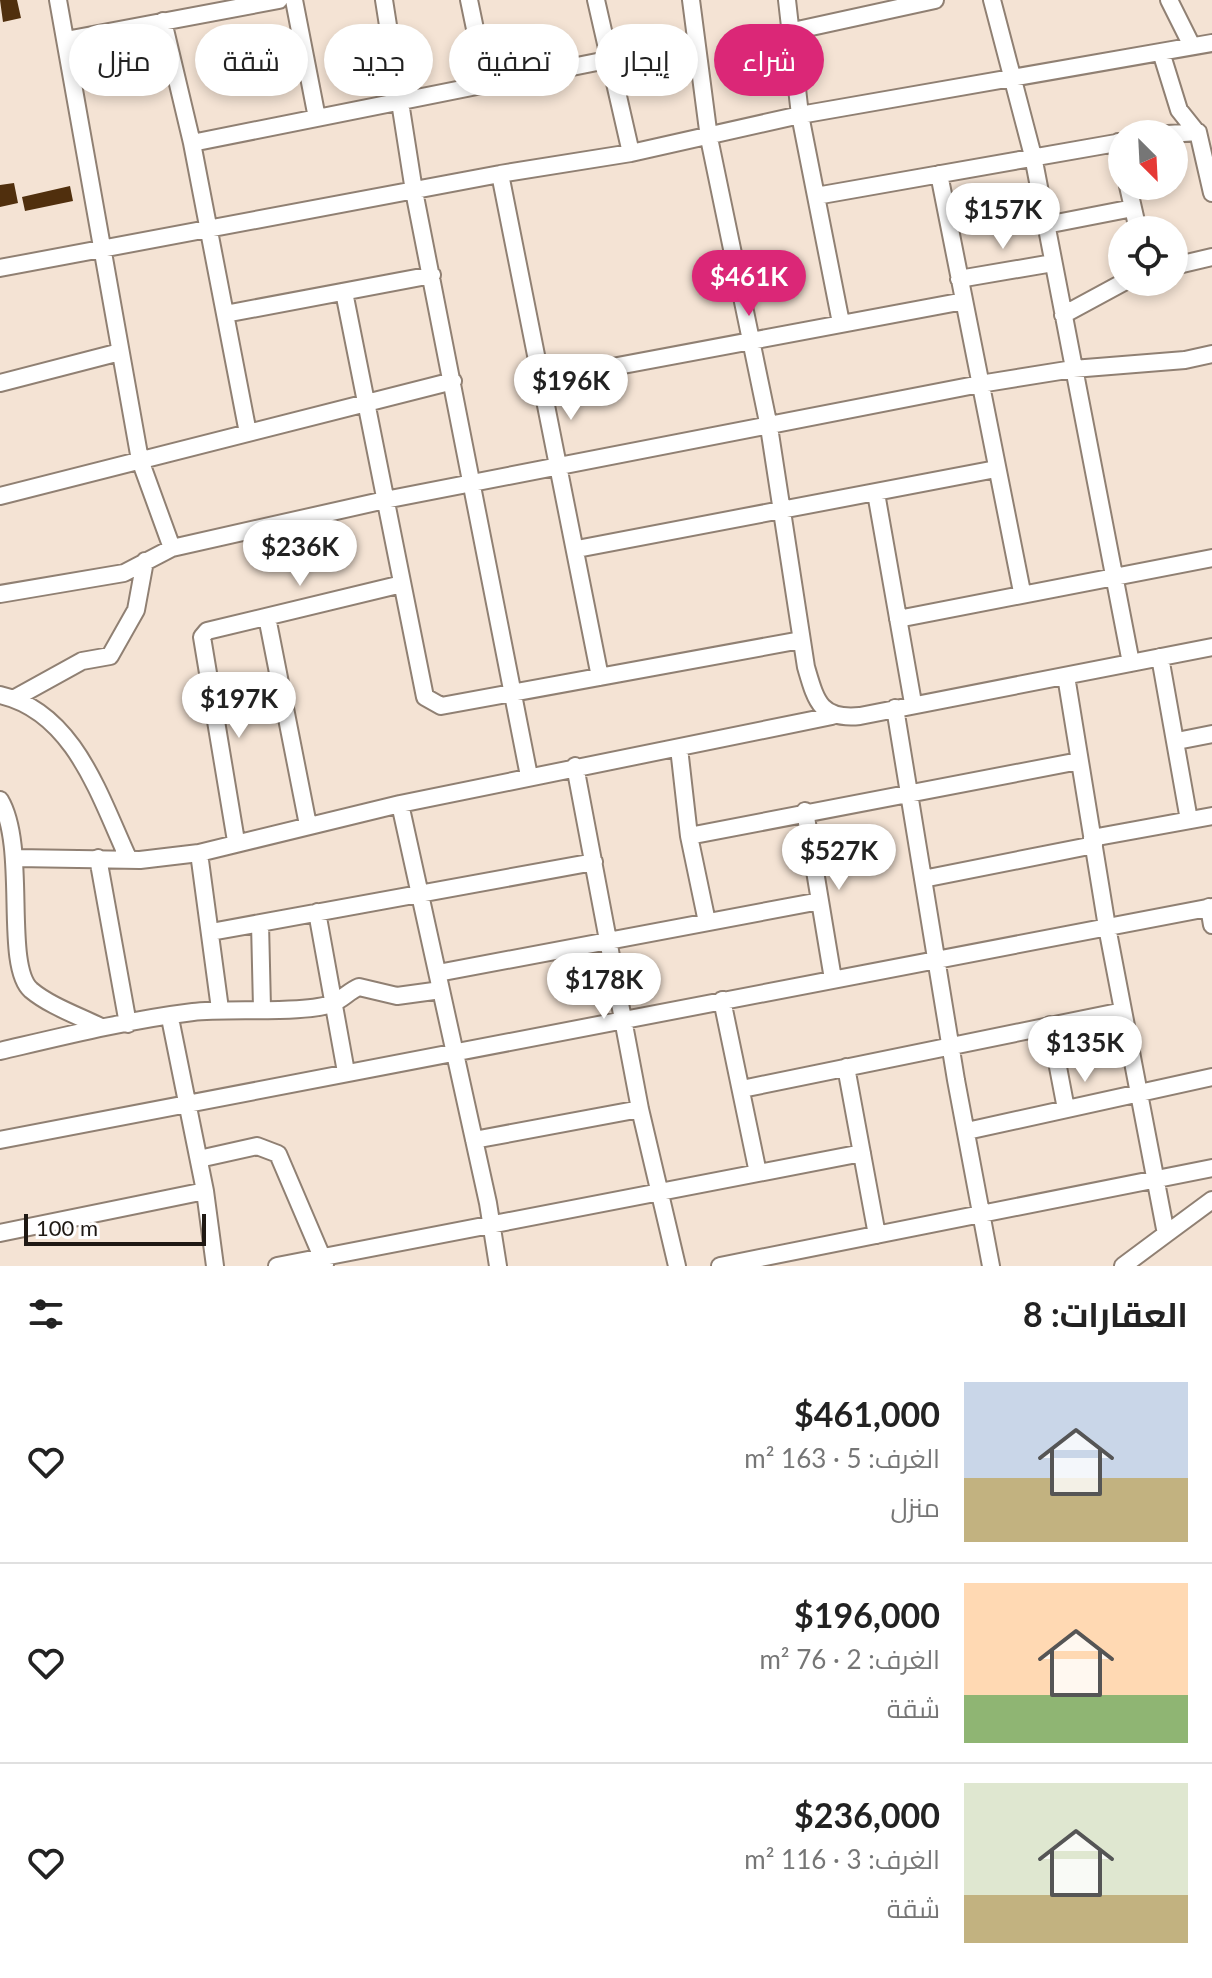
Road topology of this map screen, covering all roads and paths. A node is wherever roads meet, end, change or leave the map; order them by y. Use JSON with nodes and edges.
{"nodes":[{"id":1,"x":58,"y":0,"type":"edge"},
{"id":2,"x":279,"y":0,"type":"edge"},
{"id":3,"x":294,"y":0,"type":"edge"},
{"id":4,"x":384,"y":0,"type":"edge"},
{"id":5,"x":469,"y":0,"type":"edge"},
{"id":6,"x":596,"y":0,"type":"edge"},
{"id":7,"x":691,"y":0,"type":"edge"},
{"id":8,"x":787,"y":0,"type":"edge"},
{"id":9,"x":935,"y":0,"type":"edge"},
{"id":10,"x":992,"y":0,"type":"edge"},
{"id":11,"x":1169,"y":0,"type":"edge"},
{"id":12,"x":908,"y":3,"type":"edge"},
{"id":13,"x":163,"y":21,"type":"junction"},
{"id":14,"x":474,"y":24,"type":"edge"},
{"id":15,"x":600,"y":24,"type":"edge"},
{"id":16,"x":792,"y":24,"type":"edge"},
{"id":17,"x":822,"y":24,"type":"edge"},
{"id":18,"x":66,"y":40,"type":"junction"},
{"id":19,"x":1212,"y":43,"type":"edge"},
{"id":20,"x":1192,"y":46,"type":"junction"},
{"id":21,"x":1161,"y":52,"type":"junction"},
{"id":22,"x":1014,"y":77,"type":"junction"},
{"id":23,"x":449,"y":91,"type":"edge"},
{"id":24,"x":616,"y":96,"type":"edge"},
{"id":25,"x":797,"y":96,"type":"edge"},
{"id":26,"x":403,"y":103,"type":"junction"},
{"id":27,"x":800,"y":115,"type":"junction"},
{"id":28,"x":317,"y":118,"type":"junction"},
{"id":29,"x":1195,"y":130,"type":"junction"},
{"id":30,"x":1188,"y":131,"type":"edge"},
{"id":31,"x":709,"y":138,"type":"junction"},
{"id":32,"x":192,"y":143,"type":"junction"},
{"id":33,"x":1108,"y":148,"type":"edge"},
{"id":34,"x":631,"y":153,"type":"junction"},
{"id":35,"x":1033,"y":156,"type":"junction"},
{"id":36,"x":500,"y":174,"type":"junction"},
{"id":37,"x":939,"y":174,"type":"junction"},
{"id":38,"x":414,"y":191,"type":"junction"},
{"id":39,"x":1212,"y":193,"type":"edge"},
{"id":40,"x":816,"y":196,"type":"junction"},
{"id":41,"x":1131,"y":200,"type":"edge"},
{"id":42,"x":1133,"y":208,"type":"junction"},
{"id":43,"x":1135,"y":216,"type":"edge"},
{"id":44,"x":1046,"y":225,"type":"junction"},
{"id":45,"x":208,"y":229,"type":"junction"},
{"id":46,"x":102,"y":250,"type":"junction"},
{"id":47,"x":1212,"y":257,"type":"edge"},
{"id":48,"x":1053,"y":263,"type":"junction"},
{"id":49,"x":1188,"y":263,"type":"edge"},
{"id":50,"x":0,"y":268,"type":"edge"},
{"id":51,"x":432,"y":275,"type":"junction"},
{"id":52,"x":959,"y":279,"type":"junction"},
{"id":53,"x":1108,"y":291,"type":"edge"},
{"id":54,"x":344,"y":292,"type":"junction"},
{"id":55,"x":964,"y":301,"type":"junction"},
{"id":56,"x":225,"y":314,"type":"junction"},
{"id":57,"x":1063,"y":315,"type":"junction"},
{"id":58,"x":841,"y":323,"type":"junction"},
{"id":59,"x":749,"y":339,"type":"junction"},
{"id":60,"x":120,"y":352,"type":"junction"},
{"id":61,"x":1212,"y":354,"type":"edge"},
{"id":62,"x":1073,"y":369,"type":"junction"},
{"id":63,"x":543,"y":380,"type":"junction"},
{"id":64,"x":453,"y":381,"type":"junction"},
{"id":65,"x":0,"y":383,"type":"edge"},
{"id":66,"x":980,"y":384,"type":"junction"},
{"id":67,"x":367,"y":402,"type":"junction"},
{"id":68,"x":769,"y":427,"type":"junction"},
{"id":69,"x":248,"y":433,"type":"junction"},
{"id":70,"x":140,"y":460,"type":"junction"},
{"id":71,"x":560,"y":467,"type":"junction"},
{"id":72,"x":996,"y":469,"type":"junction"},
{"id":73,"x":472,"y":485,"type":"junction"},
{"id":74,"x":876,"y":493,"type":"junction"},
{"id":75,"x":0,"y":496,"type":"edge"},
{"id":76,"x":385,"y":500,"type":"junction"},
{"id":77,"x":783,"y":510,"type":"junction"},
{"id":78,"x":172,"y":548,"type":"junction"},
{"id":79,"x":577,"y":549,"type":"junction"},
{"id":80,"x":1212,"y":558,"type":"edge"},
{"id":81,"x":145,"y":561,"type":"junction"},
{"id":82,"x":1113,"y":577,"type":"junction"},
{"id":83,"x":402,"y":584,"type":"junction"},
{"id":84,"x":1022,"y":592,"type":"junction"},
{"id":85,"x":0,"y":594,"type":"edge"},
{"id":86,"x":267,"y":617,"type":"junction"},
{"id":87,"x":898,"y":619,"type":"junction"},
{"id":88,"x":801,"y":640,"type":"junction"},
{"id":89,"x":1212,"y":647,"type":"edge"},
{"id":90,"x":1160,"y":657,"type":"junction"},
{"id":91,"x":1131,"y":663,"type":"junction"},
{"id":92,"x":1066,"y":676,"type":"junction"},
{"id":93,"x":600,"y":677,"type":"junction"},
{"id":94,"x":514,"y":694,"type":"junction"},
{"id":95,"x":8,"y":697,"type":"edge"},
{"id":96,"x":913,"y":703,"type":"junction"},
{"id":97,"x":895,"y":708,"type":"junction"},
{"id":98,"x":832,"y":716,"type":"junction"},
{"id":99,"x":1212,"y":734,"type":"edge"},
{"id":100,"x":1177,"y":741,"type":"junction"},
{"id":101,"x":679,"y":748,"type":"junction"},
{"id":102,"x":1079,"y":761,"type":"junction"},
{"id":103,"x":575,"y":766,"type":"junction"},
{"id":104,"x":529,"y":776,"type":"junction"},
{"id":105,"x":907,"y":794,"type":"junction"},
{"id":106,"x":0,"y":800,"type":"edge"},
{"id":107,"x":400,"y":804,"type":"junction"},
{"id":108,"x":805,"y":811,"type":"junction"},
{"id":109,"x":1212,"y":816,"type":"edge"},
{"id":110,"x":1189,"y":820,"type":"junction"},
{"id":111,"x":308,"y":825,"type":"junction"},
{"id":112,"x":689,"y":836,"type":"junction"},
{"id":113,"x":236,"y":841,"type":"junction"},
{"id":114,"x":1093,"y":841,"type":"junction"},
{"id":115,"x":199,"y":853,"type":"junction"},
{"id":116,"x":16,"y":858,"type":"junction"},
{"id":117,"x":98,"y":858,"type":"junction"},
{"id":118,"x":129,"y":860,"type":"junction"},
{"id":119,"x":594,"y":862,"type":"junction"},
{"id":120,"x":923,"y":879,"type":"junction"},
{"id":121,"x":8,"y":882,"type":"edge"},
{"id":122,"x":420,"y":892,"type":"junction"},
{"id":123,"x":820,"y":901,"type":"junction"},
{"id":124,"x":1211,"y":907,"type":"edge"},
{"id":125,"x":317,"y":912,"type":"junction"},
{"id":126,"x":707,"y":922,"type":"junction"},
{"id":127,"x":260,"y":923,"type":"junction"},
{"id":128,"x":1212,"y":925,"type":"edge"},
{"id":129,"x":1107,"y":927,"type":"junction"},
{"id":130,"x":211,"y":932,"type":"junction"},
{"id":131,"x":608,"y":938,"type":"junction"},
{"id":132,"x":935,"y":962,"type":"junction"},
{"id":133,"x":438,"y":973,"type":"junction"},
{"id":134,"x":833,"y":979,"type":"junction"},
{"id":135,"x":441,"y":990,"type":"junction"},
{"id":136,"x":722,"y":1000,"type":"junction"},
{"id":137,"x":334,"y":1003,"type":"junction"},
{"id":138,"x":262,"y":1008,"type":"junction"},
{"id":139,"x":220,"y":1009,"type":"junction"},
{"id":140,"x":1123,"y":1011,"type":"junction"},
{"id":141,"x":170,"y":1018,"type":"junction"},
{"id":142,"x":624,"y":1019,"type":"junction"},
{"id":143,"x":128,"y":1024,"type":"junction"},
{"id":144,"x":1050,"y":1025,"type":"junction"},
{"id":145,"x":101,"y":1027,"type":"junction"},
{"id":146,"x":950,"y":1044,"type":"junction"},
{"id":147,"x":0,"y":1051,"type":"edge"},
{"id":148,"x":455,"y":1051,"type":"junction"},
{"id":149,"x":846,"y":1067,"type":"junction"},
{"id":150,"x":346,"y":1072,"type":"junction"},
{"id":151,"x":1212,"y":1077,"type":"edge"},
{"id":152,"x":742,"y":1089,"type":"junction"},
{"id":153,"x":1138,"y":1093,"type":"junction"},
{"id":154,"x":188,"y":1103,"type":"junction"},
{"id":155,"x":640,"y":1109,"type":"junction"},
{"id":156,"x":1066,"y":1109,"type":"junction"},
{"id":157,"x":967,"y":1131,"type":"junction"},
{"id":158,"x":0,"y":1140,"type":"edge"},
{"id":159,"x":474,"y":1140,"type":"junction"},
{"id":160,"x":862,"y":1153,"type":"junction"},
{"id":161,"x":199,"y":1159,"type":"junction"},
{"id":162,"x":1212,"y":1168,"type":"edge"},
{"id":163,"x":758,"y":1173,"type":"junction"},
{"id":164,"x":1154,"y":1180,"type":"junction"},
{"id":165,"x":205,"y":1191,"type":"junction"},
{"id":166,"x":657,"y":1192,"type":"junction"},
{"id":167,"x":1212,"y":1200,"type":"edge"},
{"id":168,"x":983,"y":1213,"type":"junction"},
{"id":169,"x":491,"y":1222,"type":"junction"},
{"id":170,"x":0,"y":1233,"type":"edge"},
{"id":171,"x":1166,"y":1234,"type":"junction"},
{"id":172,"x":877,"y":1235,"type":"junction"},
{"id":173,"x":772,"y":1261,"type":"edge"},
{"id":174,"x":324,"y":1262,"type":"edge"},
{"id":175,"x":215,"y":1266,"type":"edge"},
{"id":176,"x":277,"y":1266,"type":"edge"},
{"id":177,"x":498,"y":1266,"type":"edge"},
{"id":178,"x":677,"y":1266,"type":"edge"},
{"id":179,"x":720,"y":1266,"type":"edge"},
{"id":180,"x":991,"y":1266,"type":"edge"},
{"id":181,"x":1123,"y":1266,"type":"edge"}],
"edges":[{"from":1,"to":18,"type":"street"},
{"from":2,"to":13,"type":"street"},
{"from":3,"to":28,"type":"street"},
{"from":4,"to":26,"type":"street"},
{"from":5,"to":14,"type":"street"},
{"from":6,"to":15,"type":"street"},
{"from":7,"to":31,"type":"street"},
{"from":8,"to":16,"type":"street"},
{"from":9,"to":12,"type":"street"},
{"from":10,"to":22,"type":"street"},
{"from":11,"to":20,"type":"street"},
{"from":12,"to":17,"type":"street"},
{"from":13,"to":18,"type":"street"},
{"from":13,"to":32,"type":"street"},
{"from":18,"to":46,"type":"street"},
{"from":19,"to":20,"type":"street"},
{"from":20,"to":21,"type":"street"},
{"from":21,"to":22,"type":"street"},
{"from":21,"to":29,"type":"street"},
{"from":22,"to":27,"type":"street"},
{"from":22,"to":35,"type":"street"},
{"from":23,"to":26,"type":"street"},
{"from":24,"to":34,"type":"street"},
{"from":25,"to":27,"type":"street"},
{"from":26,"to":28,"type":"street"},
{"from":26,"to":38,"type":"street"},
{"from":27,"to":31,"type":"street"},
{"from":27,"to":40,"type":"street"},
{"from":28,"to":32,"type":"street"},
{"from":29,"to":30,"type":"street"},
{"from":29,"to":39,"type":"street"},
{"from":31,"to":34,"type":"street"},
{"from":31,"to":59,"type":"street"},
{"from":32,"to":45,"type":"street"},
{"from":33,"to":35,"type":"street"},
{"from":34,"to":36,"type":"street"},
{"from":35,"to":37,"type":"street"},
{"from":35,"to":44,"type":"street"},
{"from":36,"to":38,"type":"street"},
{"from":36,"to":63,"type":"street"},
{"from":37,"to":40,"type":"street"},
{"from":37,"to":52,"type":"street"},
{"from":38,"to":45,"type":"street"},
{"from":38,"to":51,"type":"street"},
{"from":40,"to":58,"type":"street"},
{"from":41,"to":42,"type":"street"},
{"from":42,"to":43,"type":"street"},
{"from":42,"to":44,"type":"street"},
{"from":44,"to":48,"type":"street"},
{"from":45,"to":46,"type":"street"},
{"from":45,"to":56,"type":"street"},
{"from":46,"to":50,"type":"street"},
{"from":46,"to":60,"type":"street"},
{"from":47,"to":49,"type":"street"},
{"from":48,"to":52,"type":"street"},
{"from":48,"to":57,"type":"street"},
{"from":51,"to":54,"type":"street"},
{"from":51,"to":64,"type":"street"},
{"from":52,"to":55,"type":"street"},
{"from":53,"to":57,"type":"street"},
{"from":54,"to":56,"type":"street"},
{"from":54,"to":67,"type":"street"},
{"from":55,"to":58,"type":"street"},
{"from":55,"to":66,"type":"street"},
{"from":56,"to":69,"type":"street"},
{"from":57,"to":62,"type":"street"},
{"from":58,"to":59,"type":"street"},
{"from":59,"to":63,"type":"street"},
{"from":59,"to":68,"type":"street"},
{"from":60,"to":65,"type":"street"},
{"from":60,"to":70,"type":"street"},
{"from":61,"to":62,"type":"street"},
{"from":62,"to":66,"type":"street"},
{"from":62,"to":82,"type":"street"},
{"from":63,"to":71,"type":"street"},
{"from":64,"to":67,"type":"street"},
{"from":64,"to":73,"type":"street"},
{"from":66,"to":68,"type":"street"},
{"from":66,"to":72,"type":"street"},
{"from":67,"to":69,"type":"street"},
{"from":67,"to":76,"type":"street"},
{"from":68,"to":71,"type":"street"},
{"from":68,"to":77,"type":"street"},
{"from":69,"to":70,"type":"street"},
{"from":70,"to":75,"type":"street"},
{"from":70,"to":78,"type":"street"},
{"from":71,"to":73,"type":"street"},
{"from":71,"to":79,"type":"street"},
{"from":72,"to":74,"type":"street"},
{"from":72,"to":84,"type":"street"},
{"from":73,"to":76,"type":"street"},
{"from":73,"to":94,"type":"street"},
{"from":74,"to":77,"type":"street"},
{"from":74,"to":87,"type":"street"},
{"from":76,"to":78,"type":"street"},
{"from":76,"to":83,"type":"street"},
{"from":77,"to":79,"type":"street"},
{"from":77,"to":88,"type":"street"},
{"from":78,"to":81,"type":"street"},
{"from":79,"to":93,"type":"street"},
{"from":80,"to":82,"type":"street"},
{"from":81,"to":85,"type":"street"},
{"from":81,"to":95,"type":"street"},
{"from":82,"to":84,"type":"street"},
{"from":82,"to":91,"type":"street"},
{"from":83,"to":86,"type":"street"},
{"from":83,"to":94,"type":"street"},
{"from":84,"to":87,"type":"street"},
{"from":86,"to":111,"type":"street"},
{"from":86,"to":113,"type":"street"},
{"from":87,"to":96,"type":"street"},
{"from":88,"to":93,"type":"street"},
{"from":88,"to":98,"type":"street"},
{"from":89,"to":90,"type":"street"},
{"from":90,"to":91,"type":"street"},
{"from":90,"to":100,"type":"street"},
{"from":91,"to":92,"type":"street"},
{"from":92,"to":96,"type":"street"},
{"from":92,"to":102,"type":"street"},
{"from":93,"to":94,"type":"street"},
{"from":94,"to":104,"type":"street"},
{"from":95,"to":118,"type":"street"},
{"from":96,"to":97,"type":"street"},
{"from":97,"to":98,"type":"street"},
{"from":97,"to":105,"type":"street"},
{"from":98,"to":101,"type":"street"},
{"from":99,"to":100,"type":"street"},
{"from":100,"to":110,"type":"street"},
{"from":101,"to":103,"type":"street"},
{"from":101,"to":112,"type":"street"},
{"from":102,"to":105,"type":"street"},
{"from":102,"to":114,"type":"street"},
{"from":103,"to":104,"type":"street"},
{"from":103,"to":119,"type":"street"},
{"from":104,"to":107,"type":"street"},
{"from":105,"to":108,"type":"street"},
{"from":105,"to":120,"type":"street"},
{"from":106,"to":116,"type":"street"},
{"from":107,"to":111,"type":"street"},
{"from":107,"to":122,"type":"street"},
{"from":108,"to":112,"type":"street"},
{"from":108,"to":123,"type":"street"},
{"from":109,"to":110,"type":"street"},
{"from":110,"to":114,"type":"street"},
{"from":111,"to":113,"type":"street"},
{"from":112,"to":126,"type":"street"},
{"from":113,"to":115,"type":"street"},
{"from":114,"to":120,"type":"street"},
{"from":114,"to":129,"type":"street"},
{"from":115,"to":118,"type":"street"},
{"from":115,"to":130,"type":"street"},
{"from":116,"to":117,"type":"street"},
{"from":116,"to":121,"type":"street"},
{"from":117,"to":118,"type":"street"},
{"from":117,"to":143,"type":"street"},
{"from":119,"to":122,"type":"street"},
{"from":119,"to":131,"type":"street"},
{"from":120,"to":132,"type":"street"},
{"from":121,"to":145,"type":"street"},
{"from":122,"to":125,"type":"street"},
{"from":122,"to":133,"type":"street"},
{"from":123,"to":126,"type":"street"},
{"from":123,"to":134,"type":"street"},
{"from":124,"to":128,"type":"street"},
{"from":124,"to":129,"type":"street"},
{"from":125,"to":127,"type":"street"},
{"from":125,"to":137,"type":"street"},
{"from":126,"to":131,"type":"street"},
{"from":127,"to":130,"type":"street"},
{"from":127,"to":138,"type":"street"},
{"from":129,"to":132,"type":"street"},
{"from":129,"to":140,"type":"street"},
{"from":130,"to":139,"type":"street"},
{"from":131,"to":133,"type":"street"},
{"from":131,"to":142,"type":"street"},
{"from":132,"to":134,"type":"street"},
{"from":132,"to":146,"type":"street"},
{"from":133,"to":135,"type":"street"},
{"from":134,"to":136,"type":"street"},
{"from":135,"to":137,"type":"street"},
{"from":135,"to":148,"type":"street"},
{"from":136,"to":142,"type":"street"},
{"from":136,"to":152,"type":"street"},
{"from":137,"to":138,"type":"street"},
{"from":137,"to":150,"type":"street"},
{"from":138,"to":139,"type":"street"},
{"from":139,"to":141,"type":"street"},
{"from":140,"to":144,"type":"street"},
{"from":140,"to":153,"type":"street"},
{"from":141,"to":143,"type":"street"},
{"from":141,"to":154,"type":"street"},
{"from":142,"to":148,"type":"street"},
{"from":142,"to":155,"type":"street"},
{"from":143,"to":145,"type":"street"},
{"from":144,"to":146,"type":"street"},
{"from":144,"to":156,"type":"street"},
{"from":145,"to":147,"type":"street"},
{"from":146,"to":149,"type":"street"},
{"from":146,"to":157,"type":"street"},
{"from":148,"to":150,"type":"street"},
{"from":148,"to":159,"type":"street"},
{"from":149,"to":152,"type":"street"},
{"from":149,"to":160,"type":"street"},
{"from":150,"to":154,"type":"street"},
{"from":151,"to":153,"type":"street"},
{"from":152,"to":163,"type":"street"},
{"from":153,"to":156,"type":"street"},
{"from":153,"to":164,"type":"street"},
{"from":154,"to":158,"type":"street"},
{"from":154,"to":161,"type":"street"},
{"from":155,"to":159,"type":"street"},
{"from":155,"to":166,"type":"street"},
{"from":156,"to":157,"type":"street"},
{"from":157,"to":168,"type":"street"},
{"from":159,"to":169,"type":"street"},
{"from":160,"to":163,"type":"street"},
{"from":160,"to":172,"type":"street"},
{"from":161,"to":165,"type":"street"},
{"from":161,"to":174,"type":"street"},
{"from":162,"to":164,"type":"street"},
{"from":163,"to":166,"type":"street"},
{"from":164,"to":168,"type":"street"},
{"from":164,"to":171,"type":"street"},
{"from":165,"to":170,"type":"street"},
{"from":165,"to":175,"type":"street"},
{"from":166,"to":169,"type":"street"},
{"from":166,"to":178,"type":"street"},
{"from":167,"to":171,"type":"street"},
{"from":168,"to":172,"type":"street"},
{"from":168,"to":180,"type":"street"},
{"from":169,"to":174,"type":"street"},
{"from":169,"to":177,"type":"street"},
{"from":171,"to":181,"type":"street"},
{"from":172,"to":173,"type":"street"},
{"from":173,"to":179,"type":"street"},
{"from":174,"to":176,"type":"street"}]}
